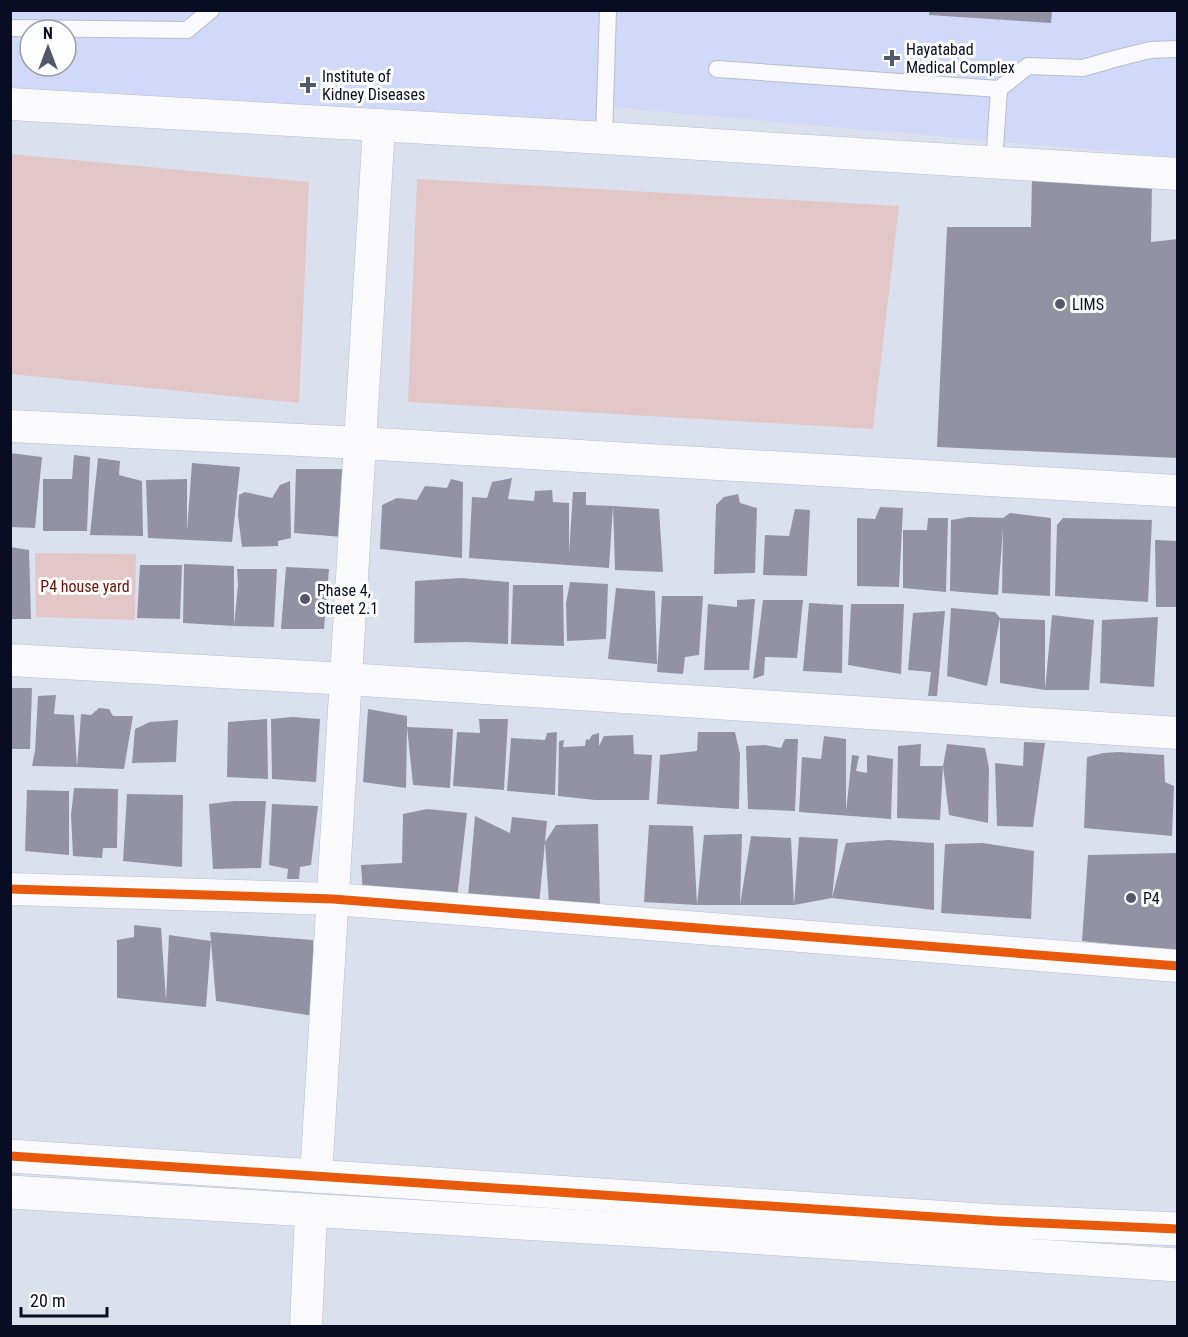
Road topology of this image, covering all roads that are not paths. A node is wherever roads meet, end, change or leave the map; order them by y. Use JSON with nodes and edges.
{"nodes":[{"id":1,"x":211,"y":10,"type":"edge"},
{"id":2,"x":608,"y":10,"type":"edge"},
{"id":3,"x":10,"y":28,"type":"edge"},
{"id":4,"x":1178,"y":49,"type":"edge"},
{"id":5,"x":717,"y":69,"type":"dead end"},
{"id":6,"x":999,"y":89,"type":"junction"},
{"id":7,"x":10,"y":104,"type":"edge"},
{"id":8,"x":379,"y":126,"type":"junction"},
{"id":9,"x":604,"y":138,"type":"junction"},
{"id":10,"x":994,"y":163,"type":"junction"},
{"id":11,"x":1178,"y":174,"type":"edge"},
{"id":12,"x":10,"y":426,"type":"edge"},
{"id":13,"x":360,"y":443,"type":"junction"},
{"id":14,"x":1178,"y":491,"type":"edge"},
{"id":15,"x":10,"y":660,"type":"edge"},
{"id":16,"x":346,"y":679,"type":"junction"},
{"id":17,"x":1178,"y":733,"type":"edge"},
{"id":18,"x":10,"y":889,"type":"edge"},
{"id":19,"x":333,"y":899,"type":"junction"},
{"id":20,"x":1178,"y":966,"type":"edge"},
{"id":21,"x":10,"y":1156,"type":"edge"},
{"id":22,"x":316,"y":1177,"type":"junction"},
{"id":23,"x":536,"y":1191,"type":"junction"},
{"id":24,"x":10,"y":1192,"type":"edge"},
{"id":25,"x":311,"y":1212,"type":"junction"},
{"id":26,"x":536,"y":1225,"type":"junction"},
{"id":27,"x":1178,"y":1229,"type":"edge"},
{"id":28,"x":995,"y":1236,"type":"junction"},
{"id":29,"x":1178,"y":1265,"type":"edge"},
{"id":30,"x":306,"y":1326,"type":"edge"}],
"edges":[{"from":1,"to":3,"type":"lane"},
{"from":2,"to":9,"type":"lane"},
{"from":4,"to":6,"type":"lane"},
{"from":5,"to":6,"type":"lane"},
{"from":6,"to":10,"type":"lane"},
{"from":7,"to":8,"type":"street"},
{"from":8,"to":9,"type":"street"},
{"from":8,"to":13,"type":"street"},
{"from":9,"to":10,"type":"street"},
{"from":10,"to":11,"type":"street"},
{"from":12,"to":13,"type":"street"},
{"from":13,"to":14,"type":"street"},
{"from":13,"to":16,"type":"street"},
{"from":15,"to":16,"type":"street"},
{"from":16,"to":17,"type":"street"},
{"from":16,"to":19,"type":"street"},
{"from":18,"to":19,"type":"street"},
{"from":19,"to":20,"type":"street"},
{"from":19,"to":22,"type":"street"},
{"from":21,"to":22,"type":"street"},
{"from":22,"to":23,"type":"street"},
{"from":23,"to":26,"type":"street"},
{"from":23,"to":28,"type":"street"},
{"from":24,"to":25,"type":"street"},
{"from":25,"to":26,"type":"street"},
{"from":25,"to":30,"type":"street"},
{"from":26,"to":28,"type":"street"},
{"from":27,"to":28,"type":"street"},
{"from":28,"to":29,"type":"street"}]}
